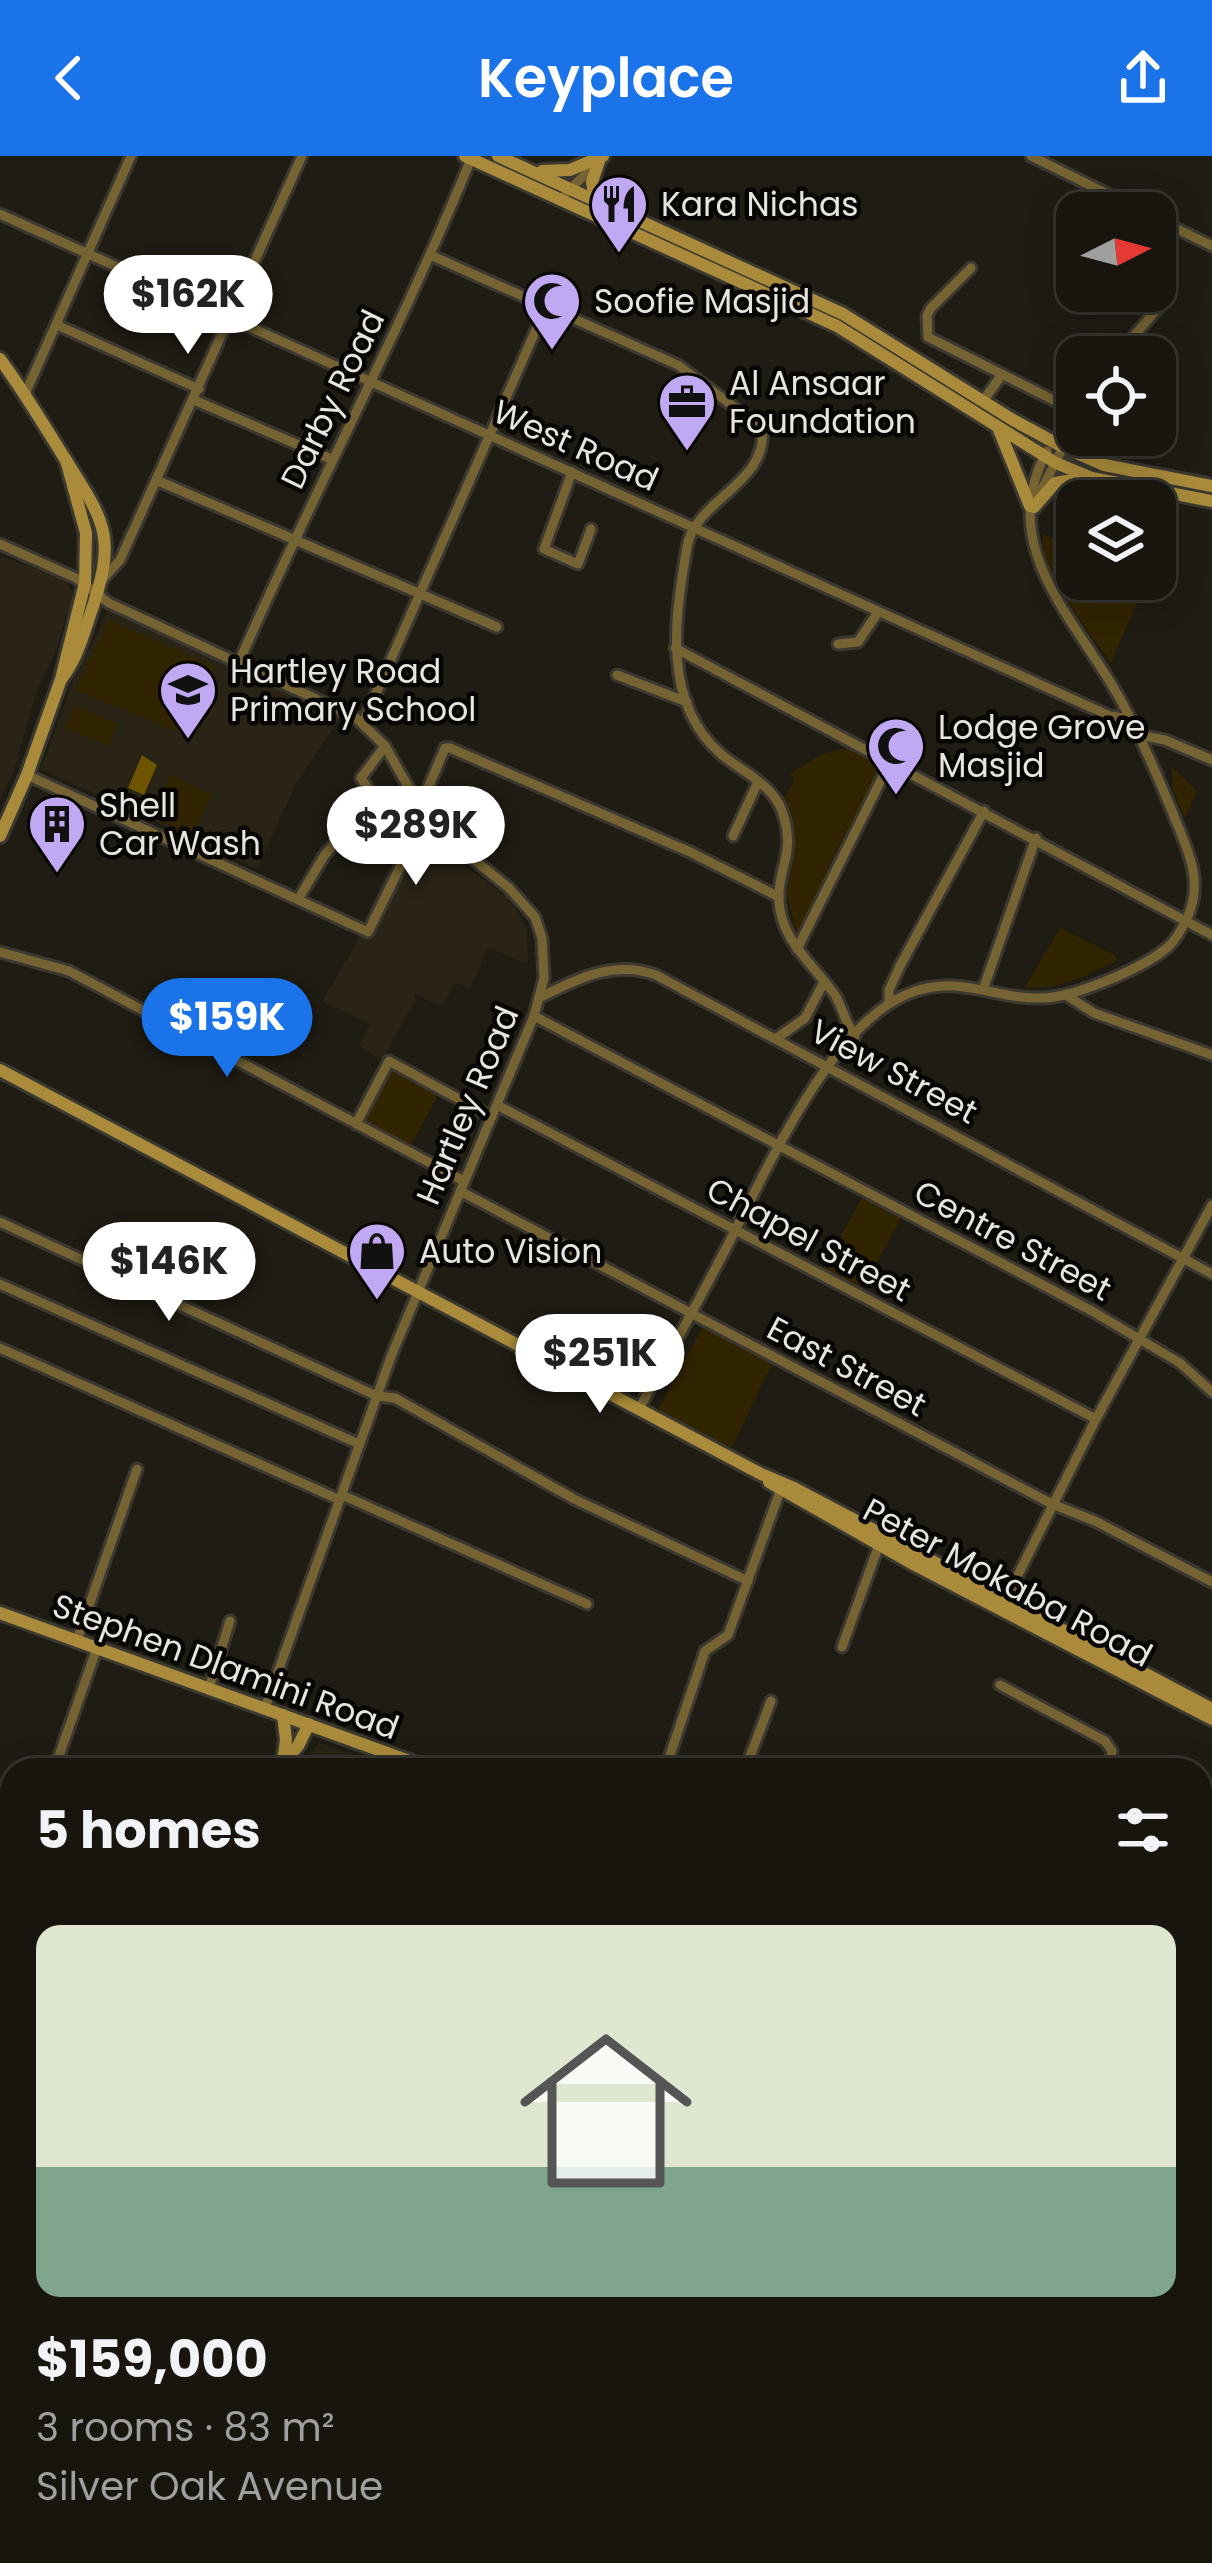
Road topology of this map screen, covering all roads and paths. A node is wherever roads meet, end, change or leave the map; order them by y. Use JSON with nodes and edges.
{"nodes":[{"id":1,"x":131,"y":156,"type":"edge"},
{"id":2,"x":302,"y":156,"type":"edge"},
{"id":3,"x":498,"y":156,"type":"edge"},
{"id":4,"x":1030,"y":156,"type":"edge"},
{"id":5,"x":468,"y":157,"type":"edge"},
{"id":6,"x":603,"y":158,"type":"edge"},
{"id":7,"x":529,"y":170,"type":"junction"},
{"id":8,"x":569,"y":188,"type":"junction"},
{"id":9,"x":1103,"y":192,"type":"edge"},
{"id":10,"x":595,"y":199,"type":"junction"},
{"id":11,"x":562,"y":202,"type":"junction"},
{"id":12,"x":0,"y":214,"type":"edge"},
{"id":13,"x":1176,"y":228,"type":"edge"},
{"id":14,"x":1212,"y":246,"type":"edge"},
{"id":15,"x":87,"y":254,"type":"junction"},
{"id":16,"x":430,"y":255,"type":"junction"},
{"id":17,"x":971,"y":268,"type":"dead end"},
{"id":18,"x":546,"y":307,"type":"junction"},
{"id":19,"x":1155,"y":312,"type":"edge"},
{"id":20,"x":228,"y":319,"type":"junction"},
{"id":21,"x":57,"y":325,"type":"junction"},
{"id":22,"x":1134,"y":336,"type":"edge"},
{"id":23,"x":0,"y":359,"type":"edge"},
{"id":24,"x":1001,"y":376,"type":"junction"},
{"id":25,"x":370,"y":382,"type":"junction"},
{"id":26,"x":26,"y":394,"type":"junction"},
{"id":27,"x":196,"y":395,"type":"junction"},
{"id":28,"x":983,"y":400,"type":"junction"},
{"id":29,"x":1056,"y":401,"type":"edge"},
{"id":30,"x":999,"y":430,"type":"junction"},
{"id":31,"x":488,"y":435,"type":"junction"},
{"id":32,"x":1056,"y":443,"type":"edge"},
{"id":33,"x":1056,"y":448,"type":"edge"},
{"id":34,"x":1084,"y":456,"type":"edge"},
{"id":35,"x":331,"y":459,"type":"junction"},
{"id":36,"x":66,"y":460,"type":"junction"},
{"id":37,"x":1050,"y":460,"type":"junction"},
{"id":38,"x":572,"y":472,"type":"junction"},
{"id":39,"x":1092,"y":478,"type":"junction"},
{"id":40,"x":156,"y":480,"type":"junction"},
{"id":41,"x":1212,"y":486,"type":"edge"},
{"id":42,"x":1212,"y":501,"type":"edge"},
{"id":43,"x":1032,"y":507,"type":"junction"},
{"id":44,"x":692,"y":527,"type":"junction"},
{"id":45,"x":591,"y":530,"type":"dead end"},
{"id":46,"x":293,"y":539,"type":"junction"},
{"id":47,"x":0,"y":544,"type":"edge"},
{"id":48,"x":85,"y":583,"type":"junction"},
{"id":49,"x":100,"y":587,"type":"junction"},
{"id":50,"x":418,"y":594,"type":"junction"},
{"id":51,"x":878,"y":612,"type":"junction"},
{"id":52,"x":497,"y":627,"type":"dead end"},
{"id":53,"x":838,"y":644,"type":"dead end"},
{"id":54,"x":675,"y":648,"type":"junction"},
{"id":55,"x":238,"y":662,"type":"junction"},
{"id":56,"x":616,"y":675,"type":"dead end"},
{"id":57,"x":62,"y":679,"type":"junction"},
{"id":58,"x":687,"y":701,"type":"junction"},
{"id":59,"x":1131,"y":719,"type":"junction"},
{"id":60,"x":363,"y":723,"type":"junction"},
{"id":61,"x":1138,"y":735,"type":"junction"},
{"id":62,"x":386,"y":746,"type":"junction"},
{"id":63,"x":1212,"y":760,"type":"edge"},
{"id":64,"x":890,"y":761,"type":"junction"},
{"id":65,"x":27,"y":775,"type":"junction"},
{"id":66,"x":758,"y":782,"type":"junction"},
{"id":67,"x":419,"y":809,"type":"junction"},
{"id":68,"x":984,"y":811,"type":"junction"},
{"id":69,"x":429,"y":823,"type":"junction"},
{"id":70,"x":0,"y":836,"type":"edge"},
{"id":71,"x":733,"y":836,"type":"dead end"},
{"id":72,"x":1036,"y":838,"type":"junction"},
{"id":73,"x":779,"y":897,"type":"junction"},
{"id":74,"x":299,"y":898,"type":"junction"},
{"id":75,"x":1186,"y":921,"type":"junction"},
{"id":76,"x":1212,"y":934,"type":"edge"},
{"id":77,"x":797,"y":949,"type":"junction"},
{"id":78,"x":0,"y":952,"type":"edge"},
{"id":79,"x":824,"y":982,"type":"junction"},
{"id":80,"x":984,"y":987,"type":"junction"},
{"id":81,"x":1066,"y":995,"type":"junction"},
{"id":82,"x":542,"y":998,"type":"junction"},
{"id":83,"x":889,"y":1004,"type":"junction"},
{"id":84,"x":534,"y":1016,"type":"junction"},
{"id":85,"x":855,"y":1036,"type":"junction"},
{"id":86,"x":777,"y":1038,"type":"junction"},
{"id":87,"x":1212,"y":1054,"type":"edge"},
{"id":88,"x":827,"y":1066,"type":"junction"},
{"id":89,"x":0,"y":1070,"type":"edge"},
{"id":90,"x":497,"y":1105,"type":"junction"},
{"id":91,"x":492,"y":1117,"type":"junction"},
{"id":92,"x":356,"y":1124,"type":"junction"},
{"id":93,"x":781,"y":1146,"type":"junction"},
{"id":94,"x":462,"y":1186,"type":"junction"},
{"id":95,"x":1212,"y":1205,"type":"edge"},
{"id":96,"x":0,"y":1222,"type":"edge"},
{"id":97,"x":735,"y":1231,"type":"junction"},
{"id":98,"x":1183,"y":1258,"type":"junction"},
{"id":99,"x":1212,"y":1274,"type":"edge"},
{"id":100,"x":0,"y":1284,"type":"edge"},
{"id":101,"x":416,"y":1292,"type":"junction"},
{"id":102,"x":691,"y":1313,"type":"junction"},
{"id":103,"x":1139,"y":1338,"type":"junction"},
{"id":104,"x":0,"y":1348,"type":"edge"},
{"id":105,"x":1212,"y":1392,"type":"edge"},
{"id":106,"x":377,"y":1396,"type":"junction"},
{"id":107,"x":639,"y":1409,"type":"junction"},
{"id":108,"x":1096,"y":1419,"type":"junction"},
{"id":109,"x":359,"y":1444,"type":"junction"},
{"id":110,"x":136,"y":1469,"type":"dead end"},
{"id":111,"x":781,"y":1487,"type":"junction"},
{"id":112,"x":341,"y":1497,"type":"junction"},
{"id":113,"x":1052,"y":1504,"type":"junction"},
{"id":114,"x":879,"y":1545,"type":"junction"},
{"id":115,"x":941,"y":1572,"type":"junction"},
{"id":116,"x":748,"y":1581,"type":"junction"},
{"id":117,"x":1212,"y":1582,"type":"edge"},
{"id":118,"x":1005,"y":1601,"type":"junction"},
{"id":119,"x":587,"y":1604,"type":"dead end"},
{"id":120,"x":0,"y":1613,"type":"edge"},
{"id":121,"x":230,"y":1621,"type":"dead end"},
{"id":122,"x":76,"y":1640,"type":"junction"},
{"id":123,"x":842,"y":1647,"type":"dead end"},
{"id":124,"x":98,"y":1648,"type":"junction"},
{"id":125,"x":1000,"y":1685,"type":"dead end"},
{"id":126,"x":209,"y":1688,"type":"junction"},
{"id":127,"x":771,"y":1701,"type":"dead end"},
{"id":128,"x":265,"y":1708,"type":"junction"},
{"id":129,"x":1212,"y":1709,"type":"edge"},
{"id":130,"x":283,"y":1715,"type":"junction"},
{"id":131,"x":1212,"y":1719,"type":"edge"},
{"id":132,"x":309,"y":1724,"type":"junction"},
{"id":133,"x":58,"y":1758,"type":"edge"},
{"id":134,"x":281,"y":1758,"type":"edge"},
{"id":135,"x":287,"y":1758,"type":"edge"},
{"id":136,"x":401,"y":1758,"type":"edge"},
{"id":137,"x":669,"y":1758,"type":"edge"},
{"id":138,"x":750,"y":1758,"type":"edge"},
{"id":139,"x":1111,"y":1758,"type":"edge"}],
"edges":[{"from":1,"to":15,"type":"street"},
{"from":2,"to":20,"type":"street"},
{"from":3,"to":7,"type":"main road"},
{"from":4,"to":9,"type":"street"},
{"from":5,"to":11,"type":"main road"},
{"from":5,"to":16,"type":"street","name":"Darby Road"},
{"from":6,"to":7,"type":"main road"},
{"from":6,"to":8,"type":"street"},
{"from":6,"to":10,"type":"main road"},
{"from":7,"to":8,"type":"main road"},
{"from":8,"to":10,"type":"main road"},
{"from":8,"to":11,"type":"street"},
{"from":10,"to":28,"type":"main road"},
{"from":11,"to":30,"type":"main road"},
{"from":12,"to":15,"type":"street","name":"West Road"},
{"from":13,"to":14,"type":"street"},
{"from":15,"to":20,"type":"street","name":"West Road"},
{"from":15,"to":21,"type":"street"},
{"from":16,"to":18,"type":"street"},
{"from":16,"to":25,"type":"street","name":"Darby Road"},
{"from":17,"to":24,"type":"street"},
{"from":18,"to":31,"type":"street"},
{"from":18,"to":44,"type":"street"},
{"from":19,"to":22,"type":"street"},
{"from":20,"to":25,"type":"street","name":"West Road"},
{"from":20,"to":27,"type":"street"},
{"from":21,"to":26,"type":"street"},
{"from":21,"to":27,"type":"street"},
{"from":23,"to":26,"type":"main road"},
{"from":24,"to":28,"type":"street"},
{"from":24,"to":29,"type":"street"},
{"from":25,"to":31,"type":"street","name":"West Road"},
{"from":25,"to":35,"type":"street","name":"Darby Road"},
{"from":26,"to":36,"type":"main road"},
{"from":27,"to":35,"type":"street"},
{"from":27,"to":40,"type":"street"},
{"from":28,"to":32,"type":"main road"},
{"from":30,"to":37,"type":"main road"},
{"from":30,"to":43,"type":"main road"},
{"from":31,"to":38,"type":"street","name":"West Road"},
{"from":31,"to":50,"type":"street"},
{"from":33,"to":37,"type":"street"},
{"from":34,"to":41,"type":"main road"},
{"from":35,"to":46,"type":"street","name":"Darby Road"},
{"from":36,"to":48,"type":"main road"},
{"from":36,"to":49,"type":"main road"},
{"from":37,"to":39,"type":"main road"},
{"from":37,"to":43,"type":"street"},
{"from":38,"to":44,"type":"street","name":"West Road"},
{"from":38,"to":45,"type":"street"},
{"from":39,"to":42,"type":"main road"},
{"from":39,"to":43,"type":"main road"},
{"from":40,"to":46,"type":"street"},
{"from":40,"to":49,"type":"street"},
{"from":43,"to":59,"type":"street"},
{"from":44,"to":51,"type":"street","name":"West Road"},
{"from":44,"to":54,"type":"street"},
{"from":46,"to":50,"type":"street"},
{"from":46,"to":55,"type":"street","name":"Darby Road"},
{"from":47,"to":48,"type":"street","name":"Hartley Road"},
{"from":48,"to":49,"type":"street","name":"Hartley Road"},
{"from":48,"to":57,"type":"main road"},
{"from":49,"to":55,"type":"street","name":"Hartley Road"},
{"from":49,"to":57,"type":"main road"},
{"from":50,"to":52,"type":"street"},
{"from":50,"to":60,"type":"street"},
{"from":51,"to":53,"type":"street"},
{"from":51,"to":59,"type":"street","name":"West Road"},
{"from":54,"to":58,"type":"street"},
{"from":54,"to":64,"type":"street"},
{"from":55,"to":60,"type":"street","name":"Hartley Road"},
{"from":56,"to":58,"type":"street"},
{"from":57,"to":65,"type":"main road"},
{"from":58,"to":66,"type":"street"},
{"from":59,"to":61,"type":"street"},
{"from":60,"to":62,"type":"street","name":"Hartley Road"},
{"from":61,"to":63,"type":"street"},
{"from":61,"to":75,"type":"street"},
{"from":62,"to":67,"type":"street","name":"Hartley Road"},
{"from":62,"to":74,"type":"street"},
{"from":64,"to":68,"type":"street"},
{"from":64,"to":77,"type":"street"},
{"from":65,"to":70,"type":"main road"},
{"from":65,"to":74,"type":"street"},
{"from":66,"to":71,"type":"street"},
{"from":66,"to":73,"type":"street"},
{"from":67,"to":69,"type":"street","name":"Hartley Road"},
{"from":67,"to":73,"type":"street"},
{"from":68,"to":72,"type":"street"},
{"from":68,"to":83,"type":"street"},
{"from":69,"to":74,"type":"street"},
{"from":69,"to":82,"type":"street","name":"Hartley Road"},
{"from":72,"to":75,"type":"street"},
{"from":72,"to":80,"type":"street"},
{"from":73,"to":77,"type":"street"},
{"from":75,"to":76,"type":"street"},
{"from":75,"to":81,"type":"street"},
{"from":77,"to":79,"type":"street"},
{"from":78,"to":92,"type":"street","name":"East Street"},
{"from":79,"to":85,"type":"street"},
{"from":79,"to":86,"type":"street"},
{"from":80,"to":81,"type":"street"},
{"from":80,"to":83,"type":"street"},
{"from":81,"to":87,"type":"street"},
{"from":82,"to":84,"type":"street","name":"Hartley Road"},
{"from":82,"to":86,"type":"street","name":"View Street"},
{"from":83,"to":85,"type":"street"},
{"from":84,"to":90,"type":"street","name":"Hartley Road"},
{"from":84,"to":93,"type":"street","name":"Centre Street"},
{"from":85,"to":88,"type":"street"},
{"from":86,"to":88,"type":"street","name":"View Street"},
{"from":88,"to":93,"type":"street"},
{"from":88,"to":98,"type":"street","name":"View Street"},
{"from":89,"to":101,"type":"main road"},
{"from":90,"to":91,"type":"street","name":"Hartley Road"},
{"from":90,"to":97,"type":"street","name":"Chapel Street"},
{"from":91,"to":92,"type":"street"},
{"from":91,"to":94,"type":"street","name":"Hartley Road"},
{"from":92,"to":94,"type":"street","name":"East Street"},
{"from":93,"to":97,"type":"street"},
{"from":93,"to":103,"type":"street","name":"Centre Street"},
{"from":94,"to":101,"type":"street","name":"Hartley Road"},
{"from":94,"to":102,"type":"street","name":"East Street"},
{"from":95,"to":98,"type":"street"},
{"from":96,"to":106,"type":"street"},
{"from":97,"to":102,"type":"street"},
{"from":97,"to":108,"type":"street","name":"Chapel Street"},
{"from":98,"to":99,"type":"street","name":"View Street"},
{"from":98,"to":103,"type":"street"},
{"from":100,"to":109,"type":"street"},
{"from":101,"to":106,"type":"street","name":"Hartley Road"},
{"from":101,"to":107,"type":"main road"},
{"from":102,"to":107,"type":"street"},
{"from":102,"to":113,"type":"street","name":"East Street"},
{"from":103,"to":105,"type":"street","name":"Centre Street"},
{"from":103,"to":108,"type":"street"},
{"from":104,"to":112,"type":"street"},
{"from":106,"to":109,"type":"street","name":"Hartley Road"},
{"from":106,"to":116,"type":"street"},
{"from":107,"to":111,"type":"main road"},
{"from":108,"to":113,"type":"street"},
{"from":109,"to":112,"type":"street","name":"Hartley Road"},
{"from":110,"to":122,"type":"street"},
{"from":111,"to":114,"type":"main road","name":"Peter Mokaba Road"},
{"from":111,"to":115,"type":"main road","name":"Peter Mokaba Road"},
{"from":111,"to":116,"type":"street"},
{"from":112,"to":119,"type":"street"},
{"from":112,"to":128,"type":"street","name":"Hartley Road"},
{"from":113,"to":117,"type":"street","name":"East Street"},
{"from":113,"to":118,"type":"street"},
{"from":114,"to":115,"type":"main road","name":"Peter Mokaba Road"},
{"from":114,"to":123,"type":"street"},
{"from":115,"to":118,"type":"main road","name":"Peter Mokaba Road"},
{"from":115,"to":131,"type":"main road","name":"Peter Mokaba Road"},
{"from":116,"to":137,"type":"street"},
{"from":118,"to":129,"type":"main road","name":"Peter Mokaba Road"},
{"from":120,"to":122,"type":"main road","name":"Stephen Dlamini Road"},
{"from":121,"to":126,"type":"street"},
{"from":122,"to":124,"type":"main road","name":"Stephen Dlamini Road"},
{"from":124,"to":126,"type":"main road","name":"Stephen Dlamini Road"},
{"from":124,"to":133,"type":"street"},
{"from":125,"to":139,"type":"street"},
{"from":126,"to":128,"type":"main road","name":"Stephen Dlamini Road"},
{"from":127,"to":138,"type":"street"},
{"from":128,"to":130,"type":"main road","name":"Stephen Dlamini Road"},
{"from":130,"to":132,"type":"main road","name":"Stephen Dlamini Road"},
{"from":130,"to":134,"type":"main road"},
{"from":132,"to":135,"type":"main road"},
{"from":132,"to":136,"type":"main road","name":"Stephen Dlamini Road"}]}
